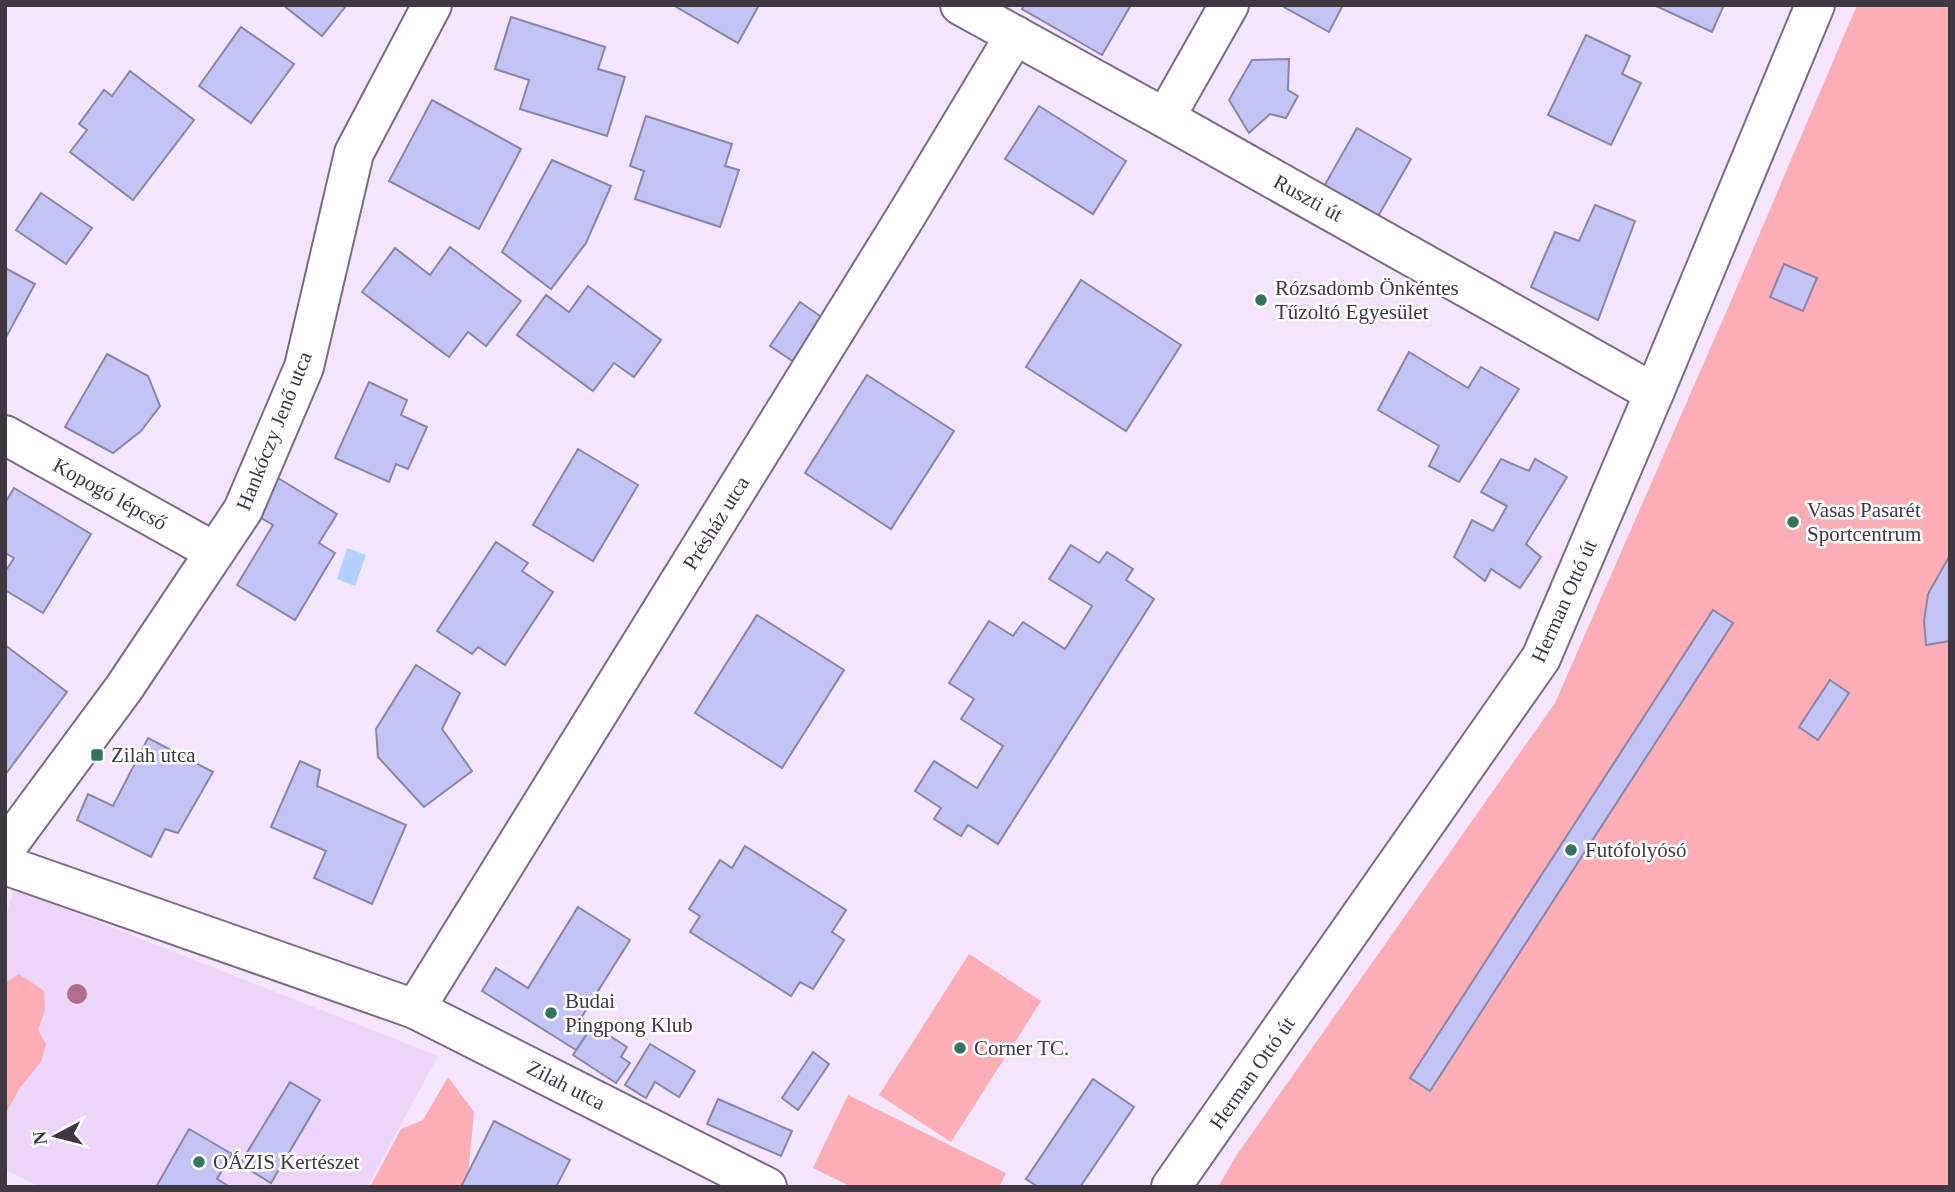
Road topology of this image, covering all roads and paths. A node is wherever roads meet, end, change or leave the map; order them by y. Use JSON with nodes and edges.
{"nodes":[{"id":1,"x":432,"y":5,"type":"edge"},
{"id":2,"x":960,"y":5,"type":"edge"},
{"id":3,"x":1229,"y":5,"type":"edge"},
{"id":4,"x":1815,"y":5,"type":"edge"},
{"id":5,"x":1016,"y":35,"type":"junction"},
{"id":6,"x":1165,"y":118,"type":"junction"},
{"id":7,"x":1654,"y":393,"type":"junction"},
{"id":8,"x":5,"y":435,"type":"edge"},
{"id":9,"x":215,"y":552,"type":"junction"},
{"id":10,"x":5,"y":849,"type":"edge"},
{"id":11,"x":5,"y":865,"type":"edge"},
{"id":12,"x":415,"y":1010,"type":"junction"},
{"id":13,"x":1170,"y":1182,"type":"edge"},
{"id":14,"x":766,"y":1187,"type":"edge"}],
"edges":[{"from":1,"to":9,"type":"street","name":"Hankóczy Jenő utca"},
{"from":2,"to":5,"type":"street","name":"Ruszti út"},
{"from":3,"to":6,"type":"street"},
{"from":4,"to":7,"type":"street","name":"Herman Ottó út"},
{"from":5,"to":6,"type":"street","name":"Ruszti út"},
{"from":5,"to":12,"type":"street","name":"Présház utca"},
{"from":6,"to":7,"type":"street","name":"Ruszti út"},
{"from":7,"to":13,"type":"street","name":"Herman Ottó út"},
{"from":8,"to":9,"type":"street","name":"Kopogó lépcső"},
{"from":9,"to":10,"type":"street","name":"Hankóczy Jenő utca"},
{"from":11,"to":12,"type":"street","name":"Zilah utca"},
{"from":12,"to":14,"type":"street","name":"Zilah utca"}]}
